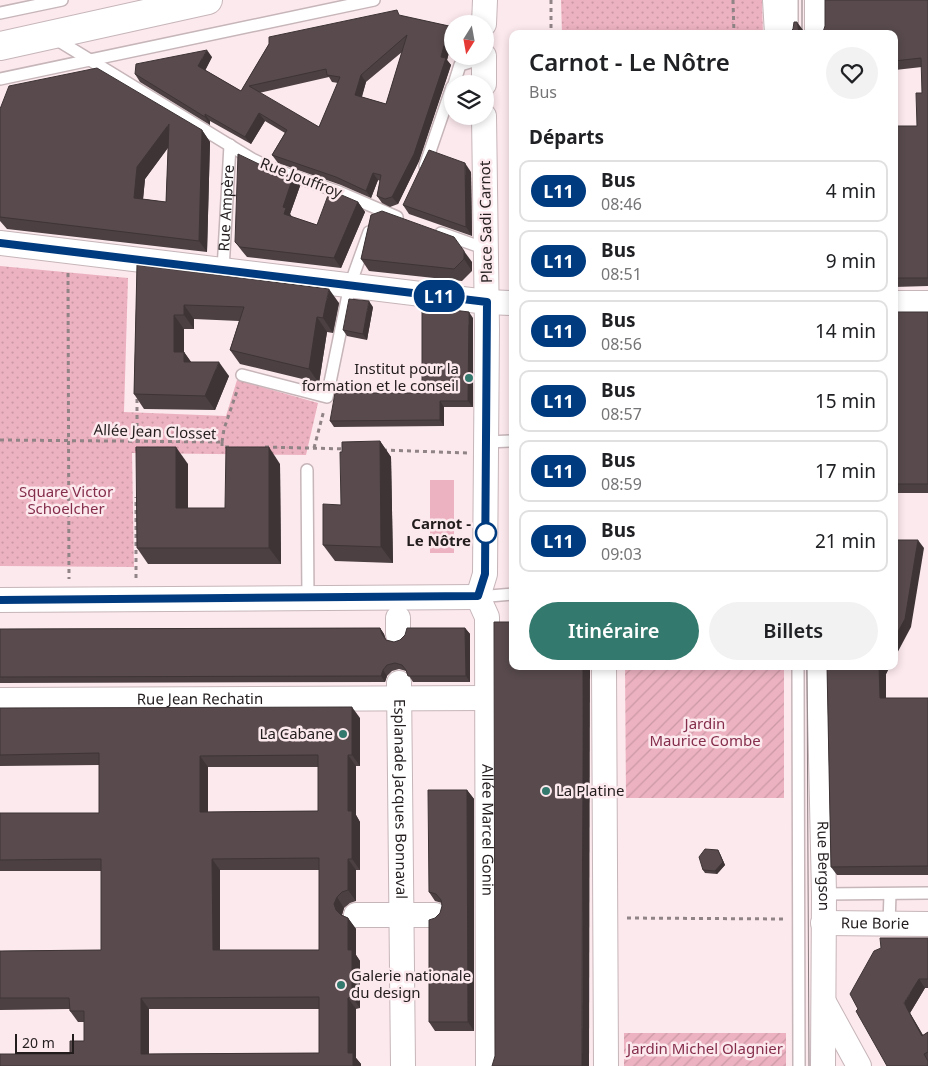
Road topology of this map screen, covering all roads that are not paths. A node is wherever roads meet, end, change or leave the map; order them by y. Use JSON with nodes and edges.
{"nodes":[{"id":1,"x":62,"y":0,"type":"edge"},
{"id":2,"x":208,"y":0,"type":"edge"},
{"id":3,"x":374,"y":0,"type":"edge"},
{"id":4,"x":485,"y":0,"type":"edge"},
{"id":5,"x":775,"y":0,"type":"edge"},
{"id":6,"x":792,"y":0,"type":"edge"},
{"id":7,"x":817,"y":0,"type":"edge"},
{"id":8,"x":0,"y":13,"type":"edge"},
{"id":9,"x":484,"y":15,"type":"edge"},
{"id":10,"x":777,"y":30,"type":"edge"},
{"id":11,"x":792,"y":30,"type":"edge"},
{"id":12,"x":818,"y":30,"type":"edge"},
{"id":13,"x":50,"y":36,"type":"junction"},
{"id":14,"x":0,"y":46,"type":"edge"},
{"id":15,"x":91,"y":60,"type":"junction"},
{"id":16,"x":0,"y":79,"type":"edge"},
{"id":17,"x":444,"y":111,"type":"edge"},
{"id":18,"x":484,"y":125,"type":"edge"},
{"id":19,"x":230,"y":146,"type":"junction"},
{"id":20,"x":418,"y":180,"type":"edge"},
{"id":21,"x":390,"y":215,"type":"junction"},
{"id":22,"x":405,"y":216,"type":"edge"},
{"id":23,"x":434,"y":230,"type":"edge"},
{"id":24,"x":0,"y":243,"type":"edge"},
{"id":25,"x":486,"y":249,"type":"junction"},
{"id":26,"x":223,"y":270,"type":"junction"},
{"id":27,"x":350,"y":285,"type":"junction"},
{"id":28,"x":487,"y":302,"type":"junction"},
{"id":29,"x":509,"y":303,"type":"edge"},
{"id":30,"x":898,"y":303,"type":"edge"},
{"id":31,"x":928,"y":303,"type":"edge"},
{"id":32,"x":242,"y":375,"type":"edge"},
{"id":33,"x":509,"y":442,"type":"edge"},
{"id":34,"x":487,"y":448,"type":"junction"},
{"id":35,"x":307,"y":470,"type":"dead end"},
{"id":36,"x":509,"y":594,"type":"edge"},
{"id":37,"x":478,"y":596,"type":"junction"},
{"id":38,"x":308,"y":598,"type":"junction"},
{"id":39,"x":0,"y":600,"type":"edge"},
{"id":40,"x":604,"y":670,"type":"edge"},
{"id":41,"x":798,"y":670,"type":"edge"},
{"id":42,"x":819,"y":670,"type":"edge"},
{"id":43,"x":399,"y":690,"type":"junction"},
{"id":44,"x":488,"y":698,"type":"junction"},
{"id":45,"x":0,"y":700,"type":"edge"},
{"id":46,"x":928,"y":893,"type":"edge"},
{"id":47,"x":824,"y":894,"type":"junction"},
{"id":48,"x":890,"y":894,"type":"junction"},
{"id":49,"x":356,"y":915,"type":"dead end"},
{"id":50,"x":402,"y":915,"type":"junction"},
{"id":51,"x":435,"y":915,"type":"edge"},
{"id":52,"x":823,"y":923,"type":"junction"},
{"id":53,"x":888,"y":924,"type":"junction"},
{"id":54,"x":928,"y":924,"type":"edge"},
{"id":55,"x":824,"y":1002,"type":"junction"},
{"id":56,"x":403,"y":1066,"type":"edge"},
{"id":57,"x":488,"y":1066,"type":"edge"},
{"id":58,"x":606,"y":1066,"type":"edge"},
{"id":59,"x":799,"y":1066,"type":"edge"},
{"id":60,"x":822,"y":1066,"type":"edge"},
{"id":61,"x":860,"y":1066,"type":"edge"}],
"edges":[{"from":1,"to":8,"type":"lane"},
{"from":2,"to":13,"type":"main road"},
{"from":3,"to":15,"type":"lane"},
{"from":4,"to":9,"type":"street"},
{"from":5,"to":10,"type":"street"},
{"from":6,"to":11,"type":"lane"},
{"from":7,"to":12,"type":"street"},
{"from":13,"to":14,"type":"main road"},
{"from":13,"to":15,"type":"lane","name":"Rue Jouffroy"},
{"from":15,"to":16,"type":"lane"},
{"from":15,"to":19,"type":"lane","name":"Rue Jouffroy"},
{"from":17,"to":20,"type":"lane"},
{"from":18,"to":25,"type":"street","name":"Place Sadi Carnot"},
{"from":19,"to":21,"type":"lane","name":"Rue Jouffroy"},
{"from":19,"to":26,"type":"lane","name":"Rue Ampère"},
{"from":21,"to":22,"type":"lane","name":"Rue Jouffroy"},
{"from":21,"to":27,"type":"lane"},
{"from":23,"to":25,"type":"lane"},
{"from":24,"to":26,"type":"street","name":"Rue Ampère"},
{"from":25,"to":28,"type":"street","name":"Place Sadi Carnot"},
{"from":26,"to":27,"type":"street","name":"Rue Ampère"},
{"from":27,"to":28,"type":"street","name":"Rue Ampère"},
{"from":27,"to":32,"type":"lane"},
{"from":28,"to":29,"type":"street","name":"Place Sadi Carnot"},
{"from":28,"to":34,"type":"street"},
{"from":30,"to":31,"type":"street"},
{"from":33,"to":34,"type":"lane"},
{"from":34,"to":37,"type":"street"},
{"from":35,"to":38,"type":"lane"},
{"from":36,"to":37,"type":"lane"},
{"from":37,"to":38,"type":"street"},
{"from":37,"to":44,"type":"street","name":"Allée Marcel Gonin"},
{"from":38,"to":39,"type":"street"},
{"from":40,"to":58,"type":"street"},
{"from":41,"to":59,"type":"lane"},
{"from":42,"to":47,"type":"street","name":"Rue Bergson"},
{"from":43,"to":44,"type":"street","name":"Rue Jean Rechatin"},
{"from":43,"to":45,"type":"street","name":"Rue Jean Rechatin"},
{"from":43,"to":50,"type":"street","name":"Esplanade Jacques Bonnaval"},
{"from":44,"to":57,"type":"street","name":"Allée Marcel Gonin"},
{"from":46,"to":48,"type":"lane","name":"Rue Borie"},
{"from":47,"to":48,"type":"lane","name":"Rue Borie"},
{"from":47,"to":52,"type":"street","name":"Rue Bergson"},
{"from":48,"to":53,"type":"lane"},
{"from":49,"to":50,"type":"street","name":"Esplanade Jacques Bonnaval"},
{"from":50,"to":51,"type":"street"},
{"from":50,"to":56,"type":"street","name":"Esplanade Jacques Bonnaval"},
{"from":52,"to":53,"type":"street","name":"Rue Borie"},
{"from":52,"to":55,"type":"street","name":"Rue Bergson"},
{"from":53,"to":54,"type":"street","name":"Rue Borie"},
{"from":55,"to":60,"type":"street","name":"Rue Bergson"},
{"from":55,"to":61,"type":"street"}]}
